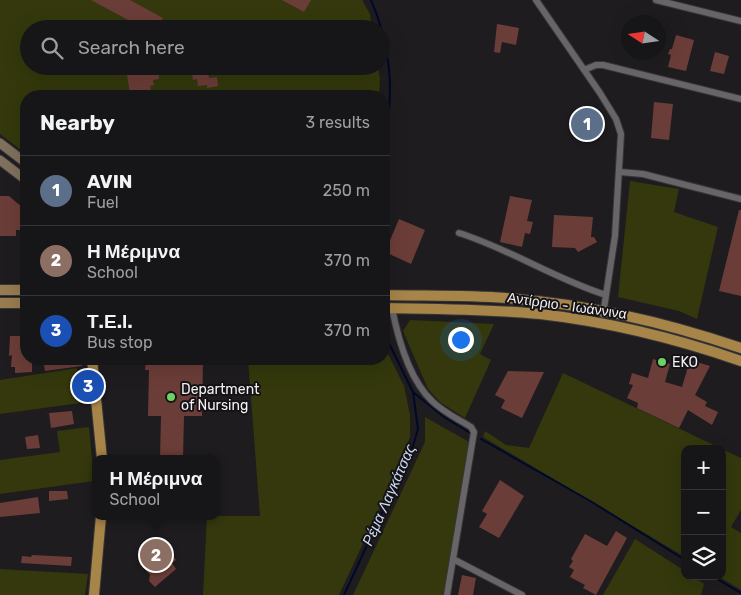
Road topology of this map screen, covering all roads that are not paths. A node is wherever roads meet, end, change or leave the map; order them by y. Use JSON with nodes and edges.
{"nodes":[{"id":1,"x":536,"y":0,"type":"edge"},
{"id":2,"x":656,"y":0,"type":"edge"},
{"id":3,"x":741,"y":21,"type":"edge"},
{"id":4,"x":584,"y":70,"type":"junction"},
{"id":5,"x":741,"y":99,"type":"edge"},
{"id":6,"x":0,"y":143,"type":"edge"},
{"id":7,"x":20,"y":158,"type":"edge"},
{"id":8,"x":0,"y":160,"type":"edge"},
{"id":9,"x":620,"y":172,"type":"junction"},
{"id":10,"x":20,"y":175,"type":"edge"},
{"id":11,"x":741,"y":199,"type":"edge"},
{"id":12,"x":459,"y":233,"type":"dead end"},
{"id":13,"x":0,"y":290,"type":"edge"},
{"id":14,"x":20,"y":290,"type":"edge"},
{"id":15,"x":390,"y":295,"type":"edge"},
{"id":16,"x":606,"y":295,"type":"junction"},
{"id":17,"x":0,"y":303,"type":"edge"},
{"id":18,"x":20,"y":303,"type":"edge"},
{"id":19,"x":390,"y":308,"type":"edge"},
{"id":20,"x":604,"y":311,"type":"junction"},
{"id":21,"x":390,"y":314,"type":"edge"},
{"id":22,"x":602,"y":323,"type":"junction"},
{"id":23,"x":741,"y":348,"type":"edge"},
{"id":24,"x":741,"y":361,"type":"edge"},
{"id":25,"x":93,"y":365,"type":"edge"},
{"id":26,"x":102,"y":455,"type":"edge"},
{"id":27,"x":101,"y":520,"type":"edge"},
{"id":28,"x":453,"y":559,"type":"junction"},
{"id":29,"x":94,"y":595,"type":"edge"},
{"id":30,"x":447,"y":595,"type":"edge"},
{"id":31,"x":522,"y":595,"type":"edge"}],
"edges":[{"from":1,"to":4,"type":"street"},
{"from":2,"to":3,"type":"street"},
{"from":4,"to":5,"type":"street"},
{"from":4,"to":9,"type":"street"},
{"from":6,"to":7,"type":"main road"},
{"from":8,"to":10,"type":"main road"},
{"from":9,"to":11,"type":"street"},
{"from":9,"to":16,"type":"street"},
{"from":12,"to":16,"type":"street"},
{"from":13,"to":14,"type":"main road"},
{"from":15,"to":20,"type":"highway","name":"Αντίρριο - Ιωάννινα"},
{"from":16,"to":20,"type":"street"},
{"from":17,"to":18,"type":"main road"},
{"from":19,"to":22,"type":"highway","name":"Αντίρριο - Ιωάννινα"},
{"from":20,"to":22,"type":"street"},
{"from":20,"to":23,"type":"highway","name":"Αντίρριο - Ιωάννινα"},
{"from":21,"to":28,"type":"street"},
{"from":22,"to":24,"type":"highway","name":"Αντίρριο - Ιωάννινα"},
{"from":25,"to":26,"type":"highway"},
{"from":27,"to":29,"type":"highway"},
{"from":28,"to":30,"type":"street"},
{"from":28,"to":31,"type":"street"}]}
